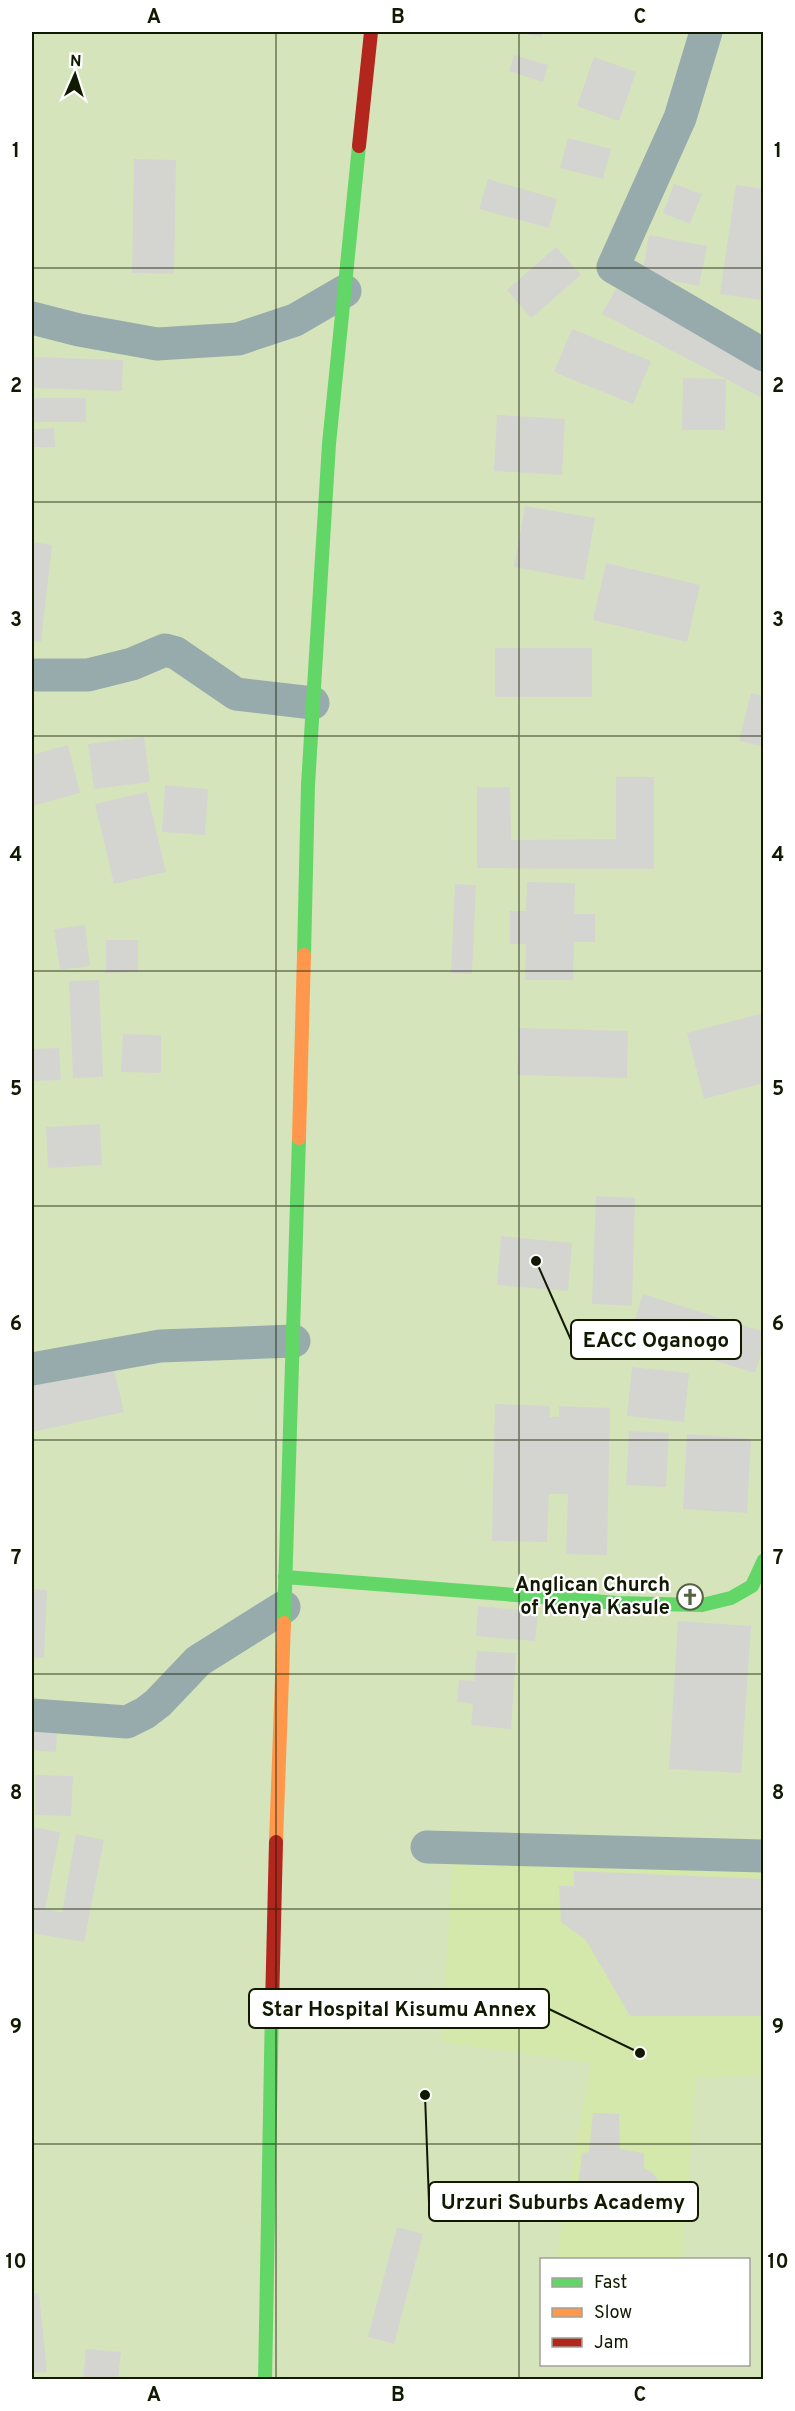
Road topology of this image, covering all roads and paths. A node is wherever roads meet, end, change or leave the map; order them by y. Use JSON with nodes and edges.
{"nodes":[{"id":1,"x":370,"y":32,"type":"edge"},
{"id":2,"x":706,"y":32,"type":"edge"},
{"id":3,"x":345,"y":291,"type":"junction"},
{"id":4,"x":32,"y":318,"type":"edge"},
{"id":5,"x":764,"y":354,"type":"edge"},
{"id":6,"x":32,"y":675,"type":"edge"},
{"id":7,"x":313,"y":703,"type":"junction"},
{"id":8,"x":294,"y":1341,"type":"junction"},
{"id":9,"x":32,"y":1369,"type":"edge"},
{"id":10,"x":764,"y":1560,"type":"edge"},
{"id":11,"x":284,"y":1592,"type":"junction"},
{"id":12,"x":32,"y":1715,"type":"edge"},
{"id":13,"x":427,"y":1847,"type":"dead end"},
{"id":14,"x":764,"y":1856,"type":"edge"},
{"id":15,"x":265,"y":2379,"type":"edge"}],
"edges":[{"from":1,"to":3,"type":"street"},
{"from":2,"to":5,"type":"street"},
{"from":3,"to":4,"type":"street"},
{"from":3,"to":7,"type":"street"},
{"from":6,"to":7,"type":"street"},
{"from":7,"to":8,"type":"street"},
{"from":8,"to":9,"type":"street"},
{"from":8,"to":11,"type":"street"},
{"from":10,"to":11,"type":"street"},
{"from":11,"to":12,"type":"street"},
{"from":11,"to":15,"type":"street"},
{"from":13,"to":14,"type":"street"}]}
